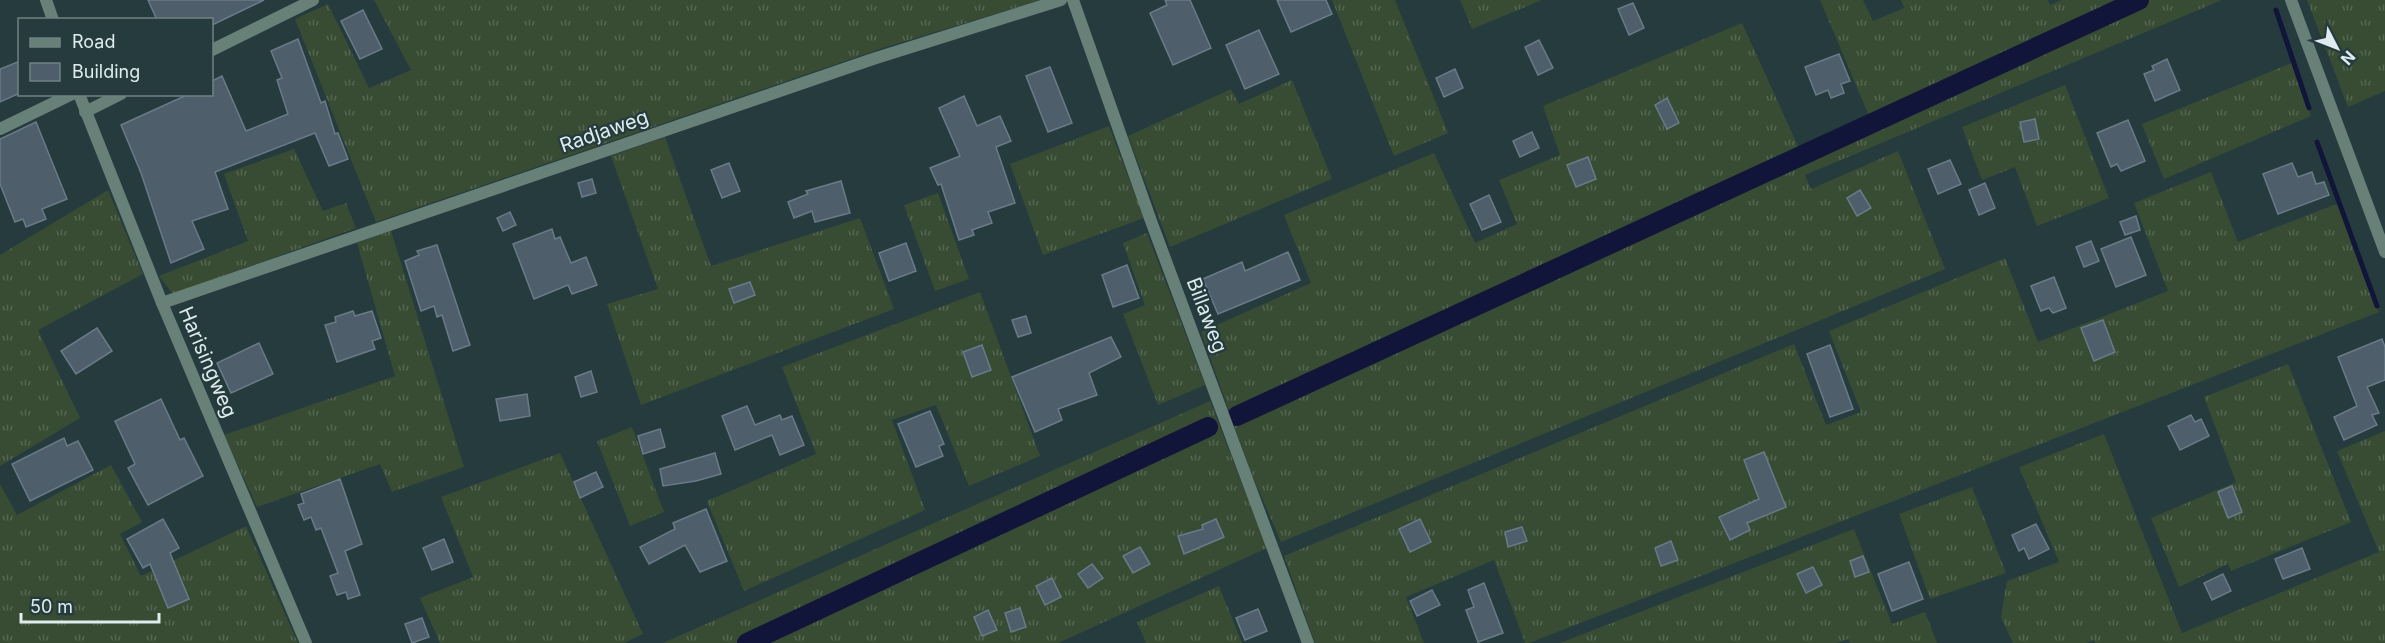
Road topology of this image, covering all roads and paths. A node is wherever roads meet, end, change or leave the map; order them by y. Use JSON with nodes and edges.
{"nodes":[{"id":1,"x":46,"y":0,"type":"edge"},
{"id":2,"x":313,"y":0,"type":"edge"},
{"id":3,"x":1061,"y":0,"type":"edge"},
{"id":4,"x":1073,"y":0,"type":"edge"},
{"id":5,"x":2291,"y":0,"type":"edge"},
{"id":6,"x":51,"y":18,"type":"edge"},
{"id":7,"x":213,"y":50,"type":"edge"},
{"id":8,"x":68,"y":96,"type":"edge"},
{"id":9,"x":80,"y":96,"type":"edge"},
{"id":10,"x":117,"y":96,"type":"edge"},
{"id":11,"x":85,"y":112,"type":"junction"},
{"id":12,"x":0,"y":129,"type":"edge"},
{"id":13,"x":2385,"y":252,"type":"edge"},
{"id":14,"x":162,"y":303,"type":"junction"},
{"id":15,"x":306,"y":643,"type":"edge"},
{"id":16,"x":1308,"y":643,"type":"edge"}],
"edges":[{"from":1,"to":6,"type":"street"},
{"from":2,"to":7,"type":"street"},
{"from":3,"to":14,"type":"street","name":"Radjaweg"},
{"from":4,"to":16,"type":"street","name":"Billaweg"},
{"from":5,"to":13,"type":"street"},
{"from":8,"to":12,"type":"street"},
{"from":9,"to":11,"type":"street","name":"Harisingweg"},
{"from":10,"to":11,"type":"street"},
{"from":11,"to":14,"type":"street","name":"Harisingweg"},
{"from":14,"to":15,"type":"street","name":"Harisingweg"}]}
